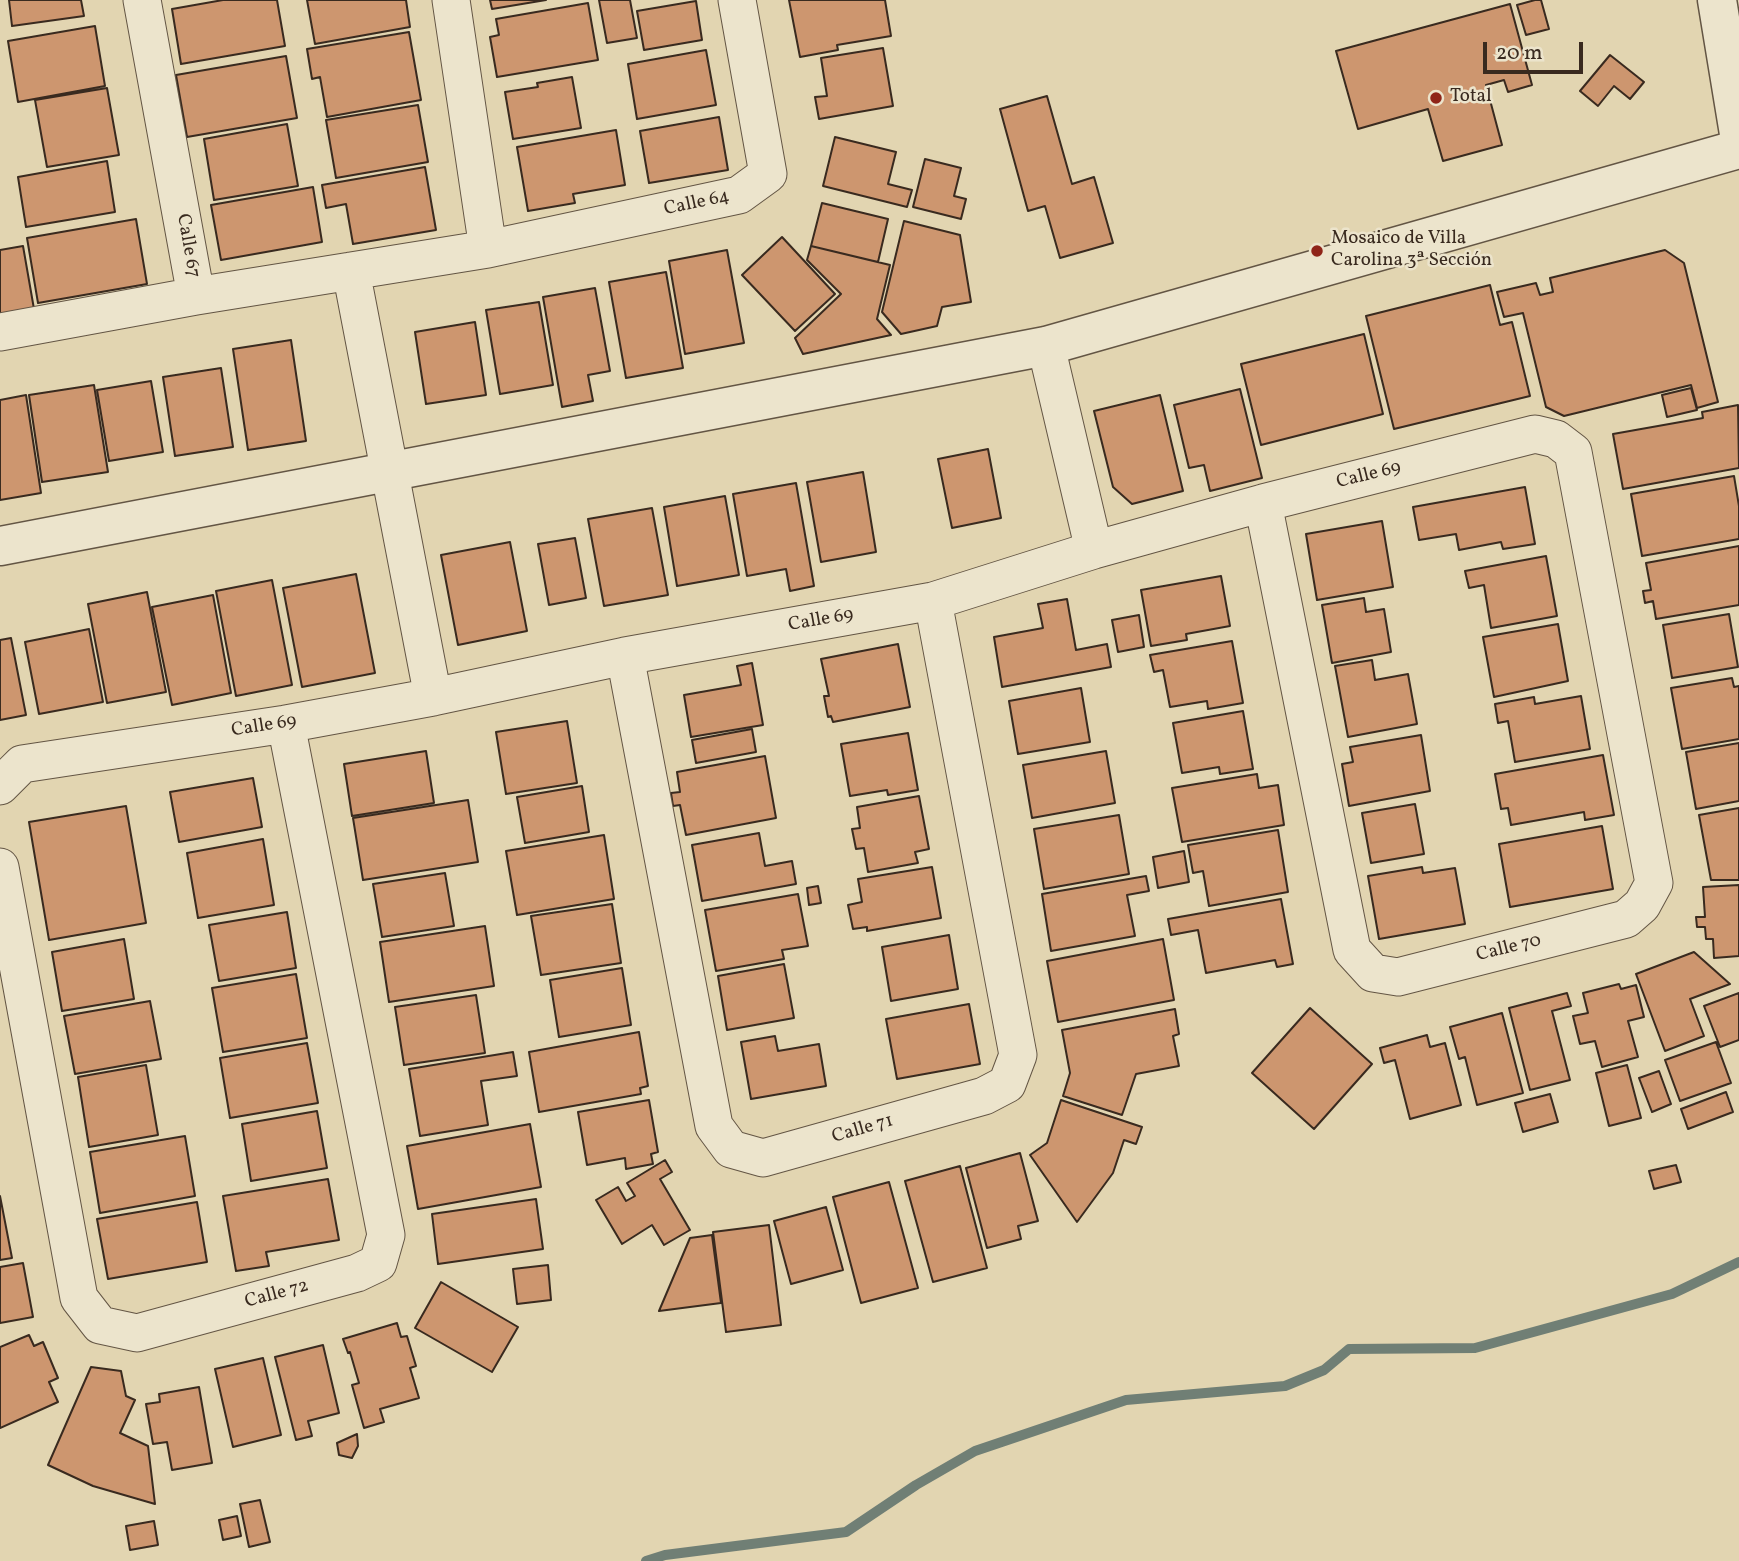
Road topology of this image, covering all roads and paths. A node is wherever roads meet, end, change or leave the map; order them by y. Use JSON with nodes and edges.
{"nodes":[{"id":1,"x":142,"y":0,"type":"edge"},
{"id":2,"x":451,"y":0,"type":"edge"},
{"id":3,"x":737,"y":0,"type":"edge"},
{"id":4,"x":1717,"y":0,"type":"edge"},
{"id":5,"x":1739,"y":134,"type":"edge"},
{"id":6,"x":1739,"y":149,"type":"edge"},
{"id":7,"x":488,"y":249,"type":"junction"},
{"id":8,"x":351,"y":271,"type":"junction"},
{"id":9,"x":196,"y":296,"type":"junction"},
{"id":10,"x":0,"y":332,"type":"edge"},
{"id":11,"x":1046,"y":346,"type":"junction"},
{"id":12,"x":1556,"y":439,"type":"joint"},
{"id":13,"x":391,"y":473,"type":"junction"},
{"id":14,"x":1262,"y":503,"type":"junction"},
{"id":15,"x":0,"y":547,"type":"edge"},
{"id":16,"x":1094,"y":550,"type":"junction"},
{"id":17,"x":933,"y":601,"type":"junction"},
{"id":18,"x":625,"y":656,"type":"junction"},
{"id":19,"x":433,"y":697,"type":"junction"},
{"id":20,"x":286,"y":724,"type":"junction"},
{"id":21,"x":0,"y":786,"type":"edge"},
{"id":22,"x":0,"y":867,"type":"edge"}],
"edges":[{"from":1,"to":9,"type":"street","name":"Calle 67"},
{"from":2,"to":7,"type":"street"},
{"from":3,"to":7,"type":"street","name":"Calle 64"},
{"from":4,"to":5,"type":"street"},
{"from":6,"to":11,"type":"street"},
{"from":7,"to":8,"type":"street","name":"Calle 64"},
{"from":8,"to":9,"type":"street","name":"Calle 64"},
{"from":8,"to":13,"type":"street"},
{"from":9,"to":10,"type":"street","name":"Calle 67"},
{"from":11,"to":13,"type":"street"},
{"from":11,"to":16,"type":"street"},
{"from":12,"to":14,"type":"street","name":"Calle 69"},
{"from":12,"to":14,"type":"street","name":"Calle 70"},
{"from":13,"to":15,"type":"street"},
{"from":13,"to":19,"type":"street"},
{"from":14,"to":16,"type":"street","name":"Calle 69"},
{"from":16,"to":17,"type":"street","name":"Calle 69"},
{"from":17,"to":18,"type":"street","name":"Calle 69"},
{"from":17,"to":18,"type":"street","name":"Calle 71"},
{"from":18,"to":19,"type":"street","name":"Calle 69"},
{"from":19,"to":20,"type":"street","name":"Calle 69"},
{"from":20,"to":21,"type":"street","name":"Calle 69"},
{"from":20,"to":22,"type":"street","name":"Calle 72"}]}
